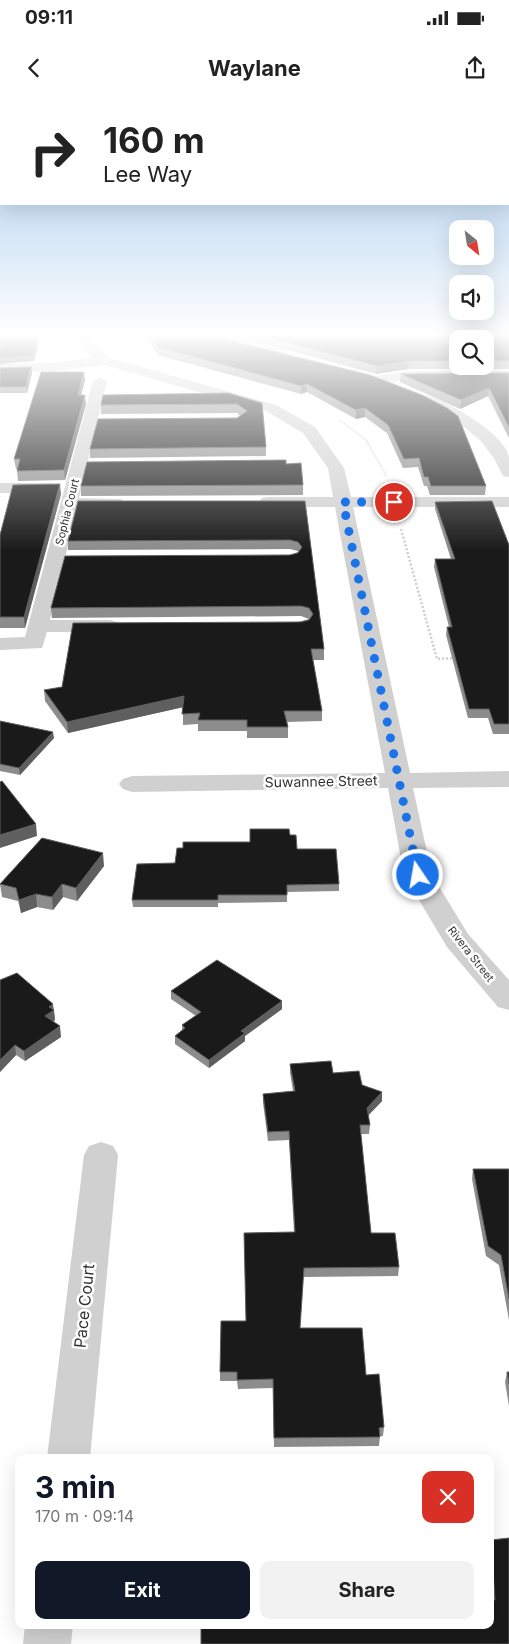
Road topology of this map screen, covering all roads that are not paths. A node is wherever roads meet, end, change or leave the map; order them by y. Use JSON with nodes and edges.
{"nodes":[{"id":1,"x":93,"y":407,"type":"edge"},
{"id":2,"x":269,"y":407,"type":"edge"},
{"id":3,"x":437,"y":407,"type":"edge"},
{"id":4,"x":90,"y":421,"type":"junction"},
{"id":5,"x":110,"y":421,"type":"edge"},
{"id":6,"x":490,"y":439,"type":"junction"},
{"id":7,"x":509,"y":439,"type":"edge"},
{"id":8,"x":98,"y":464,"type":"edge"},
{"id":9,"x":79,"y":465,"type":"junction"},
{"id":10,"x":509,"y":472,"type":"edge"},
{"id":11,"x":0,"y":488,"type":"edge"},
{"id":12,"x":71,"y":495,"type":"junction"},
{"id":13,"x":250,"y":502,"type":"edge"},
{"id":14,"x":343,"y":502,"type":"junction"},
{"id":15,"x":509,"y":502,"type":"edge"},
{"id":16,"x":136,"y":503,"type":"edge"},
{"id":17,"x":56,"y":558,"type":"junction"},
{"id":18,"x":75,"y":558,"type":"edge"},
{"id":19,"x":126,"y":625,"type":"edge"},
{"id":20,"x":36,"y":635,"type":"junction"},
{"id":21,"x":0,"y":644,"type":"edge"},
{"id":22,"x":509,"y":779,"type":"edge"},
{"id":23,"x":398,"y":780,"type":"junction"},
{"id":24,"x":132,"y":784,"type":"dead end"},
{"id":25,"x":509,"y":1000,"type":"edge"},
{"id":26,"x":101,"y":1154,"type":"dead end"},
{"id":27,"x":68,"y":1454,"type":"edge"},
{"id":28,"x":49,"y":1629,"type":"edge"},
{"id":29,"x":47,"y":1644,"type":"edge"}],
"edges":[{"from":1,"to":4,"type":"street","name":"Sophia Court"},
{"from":2,"to":14,"type":"street","name":"Rivera Street"},
{"from":3,"to":6,"type":"street"},
{"from":4,"to":5,"type":"street"},
{"from":4,"to":9,"type":"street","name":"Sophia Court"},
{"from":6,"to":7,"type":"street"},
{"from":6,"to":10,"type":"street"},
{"from":8,"to":9,"type":"street"},
{"from":9,"to":12,"type":"street","name":"Sophia Court"},
{"from":11,"to":12,"type":"street"},
{"from":12,"to":16,"type":"street"},
{"from":12,"to":17,"type":"street","name":"Sophia Court"},
{"from":13,"to":14,"type":"street"},
{"from":14,"to":15,"type":"street"},
{"from":14,"to":23,"type":"street","name":"Rivera Street"},
{"from":17,"to":18,"type":"street"},
{"from":17,"to":20,"type":"street","name":"Sophia Court"},
{"from":19,"to":20,"type":"street"},
{"from":20,"to":21,"type":"street"},
{"from":22,"to":23,"type":"street","name":"Suwannee Street"},
{"from":23,"to":24,"type":"street","name":"Suwannee Street"},
{"from":23,"to":25,"type":"street","name":"Rivera Street"},
{"from":26,"to":27,"type":"street","name":"Pace Court"},
{"from":28,"to":29,"type":"street"}]}
